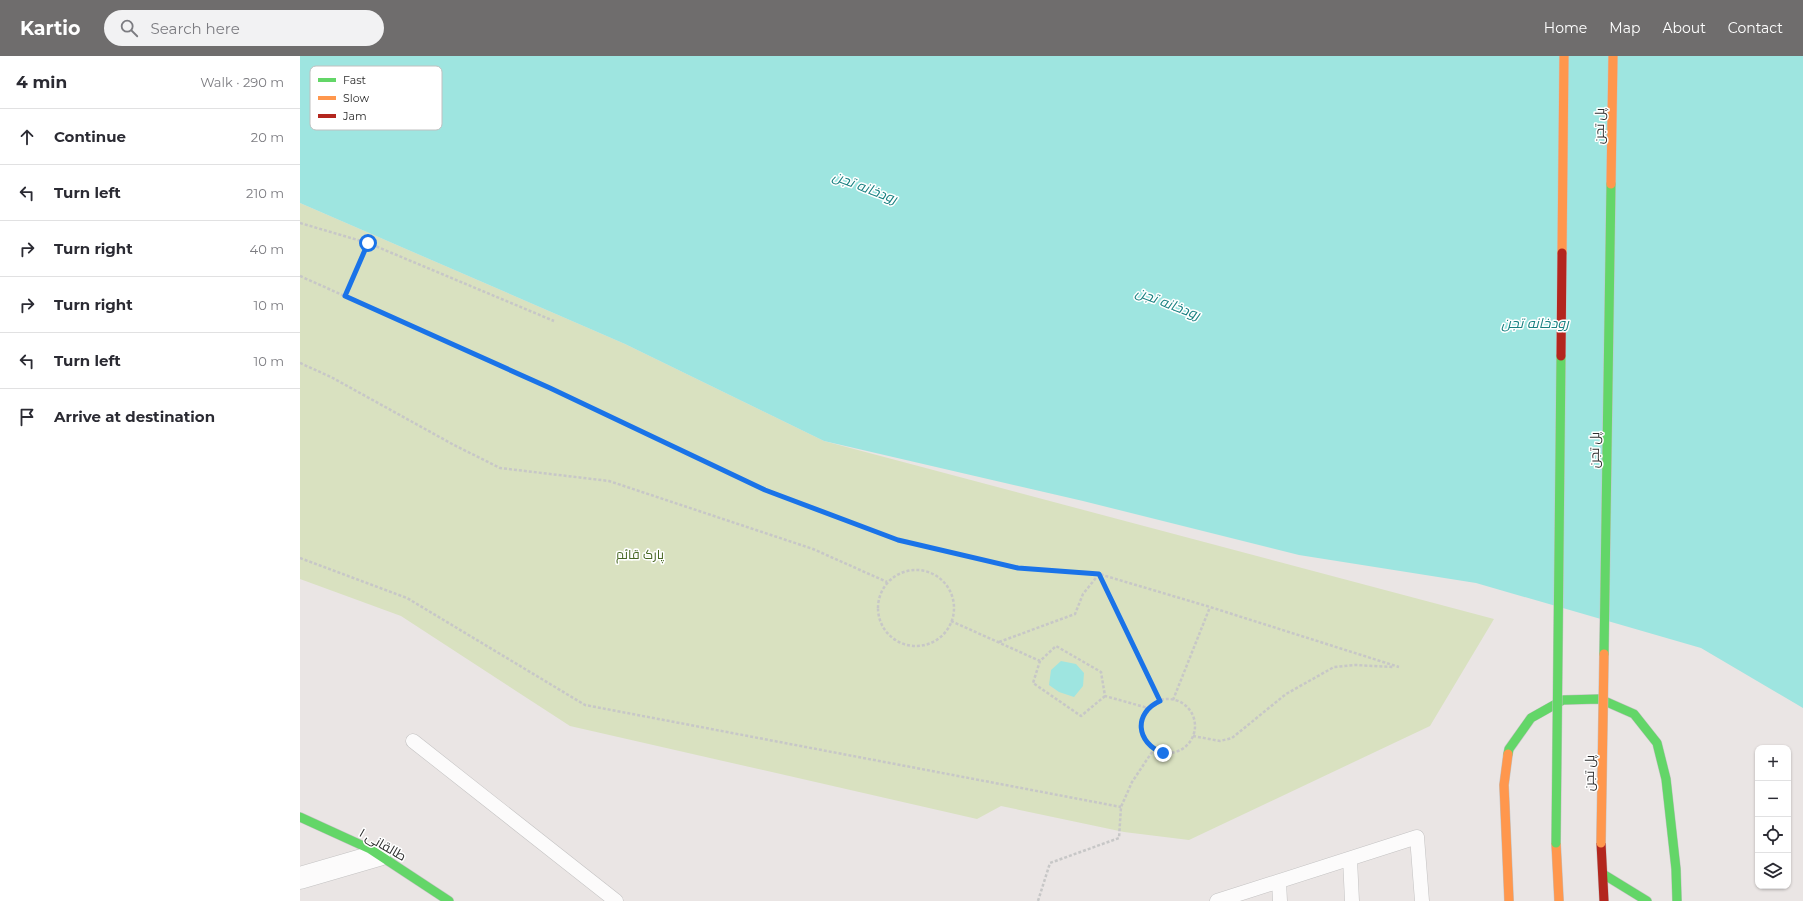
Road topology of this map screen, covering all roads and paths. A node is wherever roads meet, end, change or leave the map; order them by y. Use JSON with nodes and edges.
{"nodes":[{"id":1,"x":1564,"y":56,"type":"edge"},
{"id":2,"x":1613,"y":56,"type":"edge"},
{"id":3,"x":300,"y":223,"type":"edge"},
{"id":4,"x":368,"y":243,"type":"junction"},
{"id":5,"x":300,"y":276,"type":"edge"},
{"id":6,"x":345,"y":296,"type":"junction"},
{"id":7,"x":554,"y":320,"type":"dead end"},
{"id":8,"x":300,"y":363,"type":"edge"},
{"id":9,"x":300,"y":558,"type":"edge"},
{"id":10,"x":1099,"y":574,"type":"junction"},
{"id":11,"x":888,"y":582,"type":"junction"},
{"id":12,"x":1210,"y":607,"type":"junction"},
{"id":13,"x":951,"y":621,"type":"junction"},
{"id":14,"x":1000,"y":642,"type":"junction"},
{"id":15,"x":1040,"y":661,"type":"junction"},
{"id":16,"x":1105,"y":696,"type":"junction"},
{"id":17,"x":1173,"y":700,"type":"junction"},
{"id":18,"x":1160,"y":701,"type":"junction"},
{"id":19,"x":1148,"y":708,"type":"junction"},
{"id":20,"x":1193,"y":736,"type":"junction"},
{"id":21,"x":414,"y":741,"type":"dead end"},
{"id":22,"x":1154,"y":749,"type":"junction"},
{"id":23,"x":1121,"y":807,"type":"junction"},
{"id":24,"x":300,"y":816,"type":"edge"},
{"id":25,"x":379,"y":855,"type":"junction"},
{"id":26,"x":1350,"y":859,"type":"junction"},
{"id":27,"x":1603,"y":874,"type":"junction"},
{"id":28,"x":300,"y":878,"type":"edge"},
{"id":29,"x":1279,"y":881,"type":"junction"},
{"id":30,"x":449,"y":901,"type":"edge"},
{"id":31,"x":616,"y":901,"type":"edge"},
{"id":32,"x":1038,"y":901,"type":"edge"},
{"id":33,"x":1217,"y":901,"type":"edge"},
{"id":34,"x":1280,"y":901,"type":"edge"},
{"id":35,"x":1352,"y":901,"type":"edge"},
{"id":36,"x":1422,"y":901,"type":"edge"},
{"id":37,"x":1509,"y":901,"type":"edge"},
{"id":38,"x":1559,"y":901,"type":"edge"},
{"id":39,"x":1604,"y":901,"type":"edge"},
{"id":40,"x":1647,"y":901,"type":"edge"},
{"id":41,"x":1677,"y":901,"type":"edge"}],
"edges":[{"from":1,"to":38,"type":"main road","bridge":true},
{"from":2,"to":27,"type":"main road","name":"پل تجن","bridge":true},
{"from":3,"to":4,"type":"path"},
{"from":4,"to":6,"type":"path"},
{"from":4,"to":7,"type":"path"},
{"from":5,"to":6,"type":"path"},
{"from":6,"to":10,"type":"path"},
{"from":8,"to":11,"type":"path"},
{"from":9,"to":23,"type":"path"},
{"from":10,"to":12,"type":"path"},
{"from":10,"to":14,"type":"path"},
{"from":10,"to":18,"type":"path"},
{"from":11,"to":13,"type":"path"},
{"from":11,"to":13,"type":"path"},
{"from":12,"to":17,"type":"path"},
{"from":12,"to":20,"type":"path"},
{"from":13,"to":14,"type":"path"},
{"from":14,"to":15,"type":"path"},
{"from":15,"to":16,"type":"path"},
{"from":15,"to":16,"type":"path"},
{"from":16,"to":19,"type":"path"},
{"from":17,"to":18,"type":"path"},
{"from":17,"to":20,"type":"path"},
{"from":18,"to":19,"type":"path"},
{"from":19,"to":22,"type":"path"},
{"from":20,"to":22,"type":"path"},
{"from":21,"to":31,"type":"lane"},
{"from":22,"to":23,"type":"path"},
{"from":23,"to":32,"type":"path"},
{"from":24,"to":25,"type":"main road","name":"طالقانی ۱"},
{"from":25,"to":28,"type":"street"},
{"from":25,"to":30,"type":"main road","name":"طالقانی ۱"},
{"from":26,"to":29,"type":"lane"},
{"from":26,"to":35,"type":"lane"},
{"from":26,"to":36,"type":"lane"},
{"from":27,"to":39,"type":"main road","name":"پل تجن"},
{"from":27,"to":40,"type":"main road"},
{"from":29,"to":33,"type":"lane"},
{"from":29,"to":34,"type":"lane"},
{"from":37,"to":41,"type":"main road"}]}
